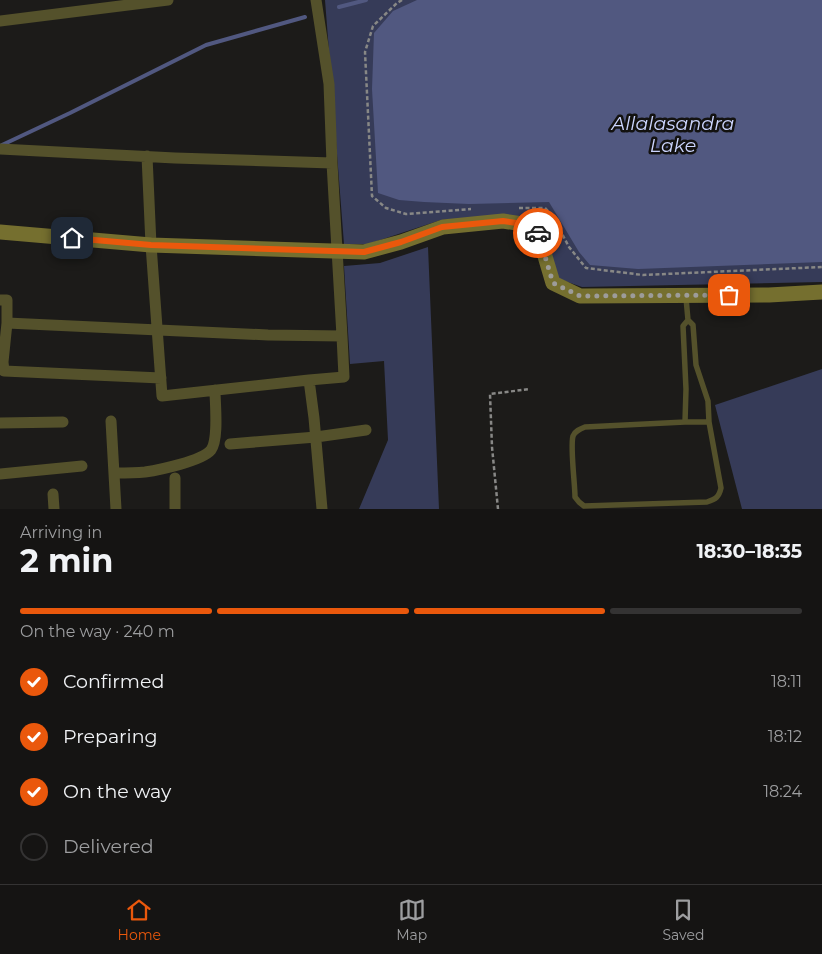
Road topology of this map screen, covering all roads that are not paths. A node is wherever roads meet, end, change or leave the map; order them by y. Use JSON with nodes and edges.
{"nodes":[{"id":1,"x":168,"y":0,"type":"edge"},
{"id":2,"x":316,"y":0,"type":"edge"},
{"id":3,"x":0,"y":21,"type":"edge"},
{"id":4,"x":0,"y":149,"type":"edge"},
{"id":5,"x":147,"y":156,"type":"junction"},
{"id":6,"x":332,"y":163,"type":"junction"},
{"id":7,"x":0,"y":232,"type":"edge"},
{"id":8,"x":151,"y":245,"type":"junction"},
{"id":9,"x":336,"y":252,"type":"junction"},
{"id":10,"x":822,"y":292,"type":"edge"},
{"id":11,"x":686,"y":295,"type":"junction"},
{"id":12,"x":0,"y":300,"type":"edge"},
{"id":13,"x":688,"y":320,"type":"junction"},
{"id":14,"x":7,"y":323,"type":"junction"},
{"id":15,"x":157,"y":330,"type":"junction"},
{"id":16,"x":342,"y":336,"type":"junction"},
{"id":17,"x":2,"y":362,"type":"edge"},
{"id":18,"x":161,"y":378,"type":"junction"},
{"id":19,"x":309,"y":380,"type":"junction"},
{"id":20,"x":215,"y":390,"type":"junction"},
{"id":21,"x":111,"y":421,"type":"dead end"},
{"id":22,"x":63,"y":422,"type":"dead end"},
{"id":23,"x":685,"y":422,"type":"junction"},
{"id":24,"x":709,"y":422,"type":"junction"},
{"id":25,"x":0,"y":424,"type":"edge"},
{"id":26,"x":366,"y":430,"type":"dead end"},
{"id":27,"x":316,"y":437,"type":"junction"},
{"id":28,"x":230,"y":444,"type":"dead end"},
{"id":29,"x":82,"y":466,"type":"dead end"},
{"id":30,"x":115,"y":473,"type":"junction"},
{"id":31,"x":0,"y":474,"type":"edge"},
{"id":32,"x":175,"y":478,"type":"dead end"},
{"id":33,"x":53,"y":494,"type":"dead end"},
{"id":34,"x":54,"y":509,"type":"edge"},
{"id":35,"x":116,"y":509,"type":"edge"},
{"id":36,"x":175,"y":509,"type":"edge"},
{"id":37,"x":322,"y":509,"type":"edge"}],
"edges":[{"from":1,"to":3,"type":"street"},
{"from":2,"to":6,"type":"street"},
{"from":4,"to":5,"type":"street"},
{"from":5,"to":6,"type":"street"},
{"from":5,"to":8,"type":"street"},
{"from":6,"to":9,"type":"street"},
{"from":7,"to":8,"type":"street"},
{"from":8,"to":9,"type":"street"},
{"from":8,"to":15,"type":"street"},
{"from":9,"to":11,"type":"street"},
{"from":9,"to":16,"type":"street"},
{"from":10,"to":11,"type":"street"},
{"from":11,"to":13,"type":"lane"},
{"from":12,"to":14,"type":"street"},
{"from":13,"to":23,"type":"lane"},
{"from":13,"to":24,"type":"lane"},
{"from":14,"to":15,"type":"street"},
{"from":14,"to":17,"type":"street"},
{"from":15,"to":16,"type":"street"},
{"from":15,"to":18,"type":"street"},
{"from":16,"to":19,"type":"street"},
{"from":17,"to":18,"type":"street"},
{"from":18,"to":20,"type":"street"},
{"from":19,"to":20,"type":"street"},
{"from":19,"to":27,"type":"street"},
{"from":20,"to":30,"type":"street"},
{"from":21,"to":30,"type":"street"},
{"from":22,"to":25,"type":"street"},
{"from":23,"to":24,"type":"lane"},
{"from":23,"to":24,"type":"lane"},
{"from":26,"to":27,"type":"street"},
{"from":27,"to":28,"type":"street"},
{"from":27,"to":37,"type":"street"},
{"from":29,"to":31,"type":"street"},
{"from":30,"to":35,"type":"street"},
{"from":32,"to":36,"type":"street"},
{"from":33,"to":34,"type":"street"}]}
